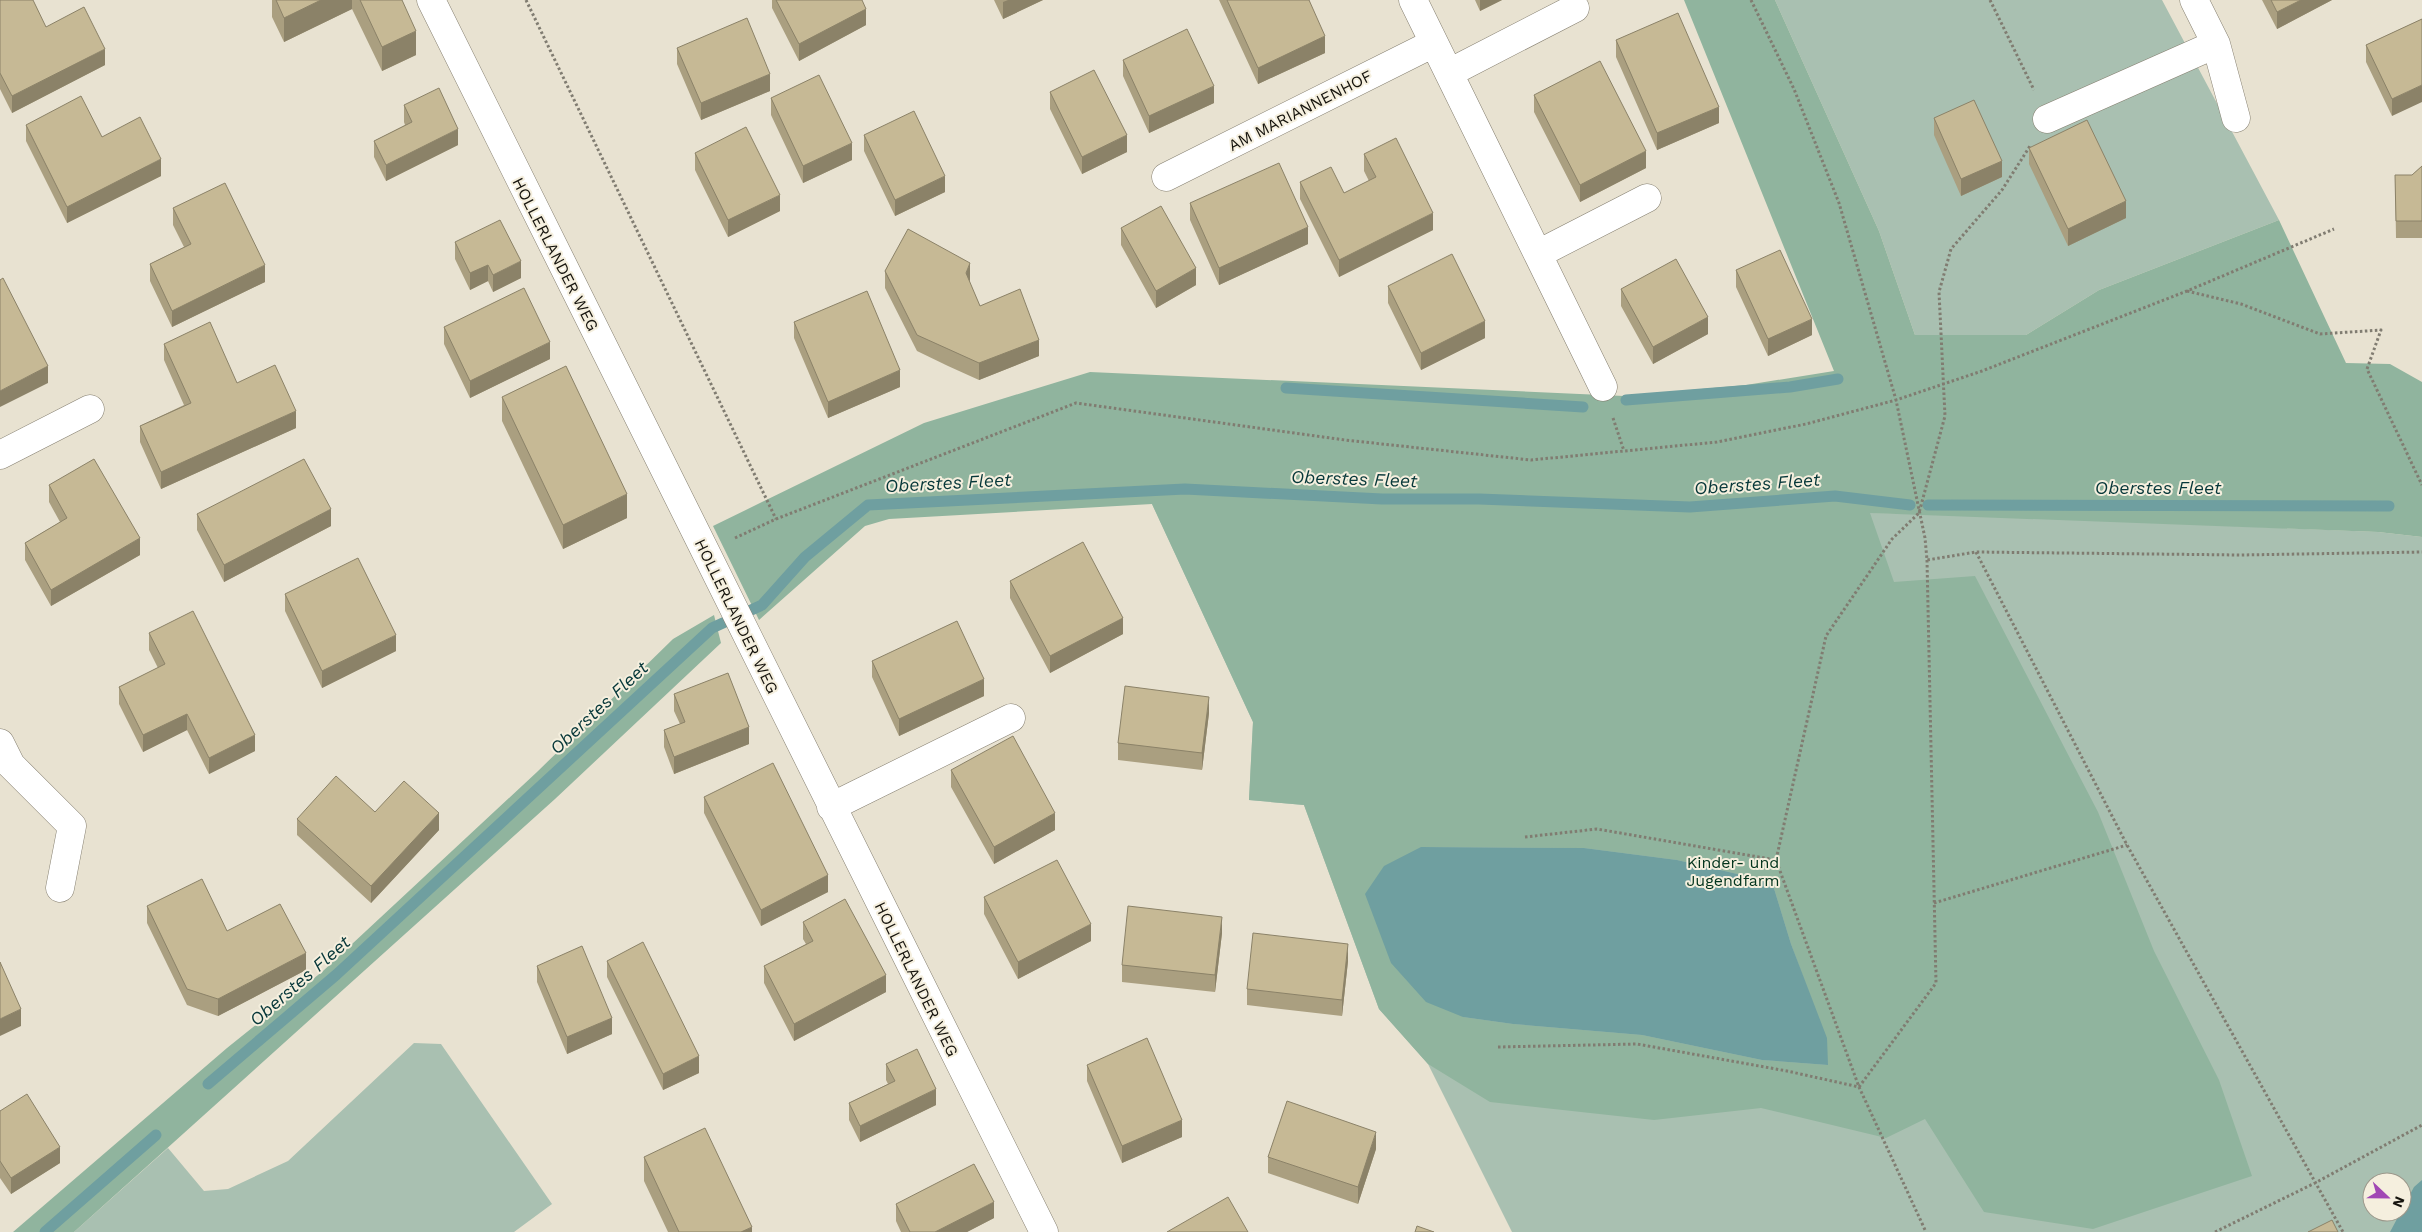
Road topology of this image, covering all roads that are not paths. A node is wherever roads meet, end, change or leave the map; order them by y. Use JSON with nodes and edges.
{"nodes":[{"id":1,"x":431,"y":0,"type":"edge"},
{"id":2,"x":1413,"y":0,"type":"edge"},
{"id":3,"x":2194,"y":0,"type":"edge"},
{"id":4,"x":1575,"y":8,"type":"dead end"},
{"id":5,"x":1434,"y":43,"type":"junction"},
{"id":6,"x":2216,"y":44,"type":"junction"},
{"id":7,"x":1449,"y":73,"type":"junction"},
{"id":8,"x":2236,"y":118,"type":"dead end"},
{"id":9,"x":2047,"y":119,"type":"road end"},
{"id":10,"x":1166,"y":177,"type":"dead end"},
{"id":11,"x":1646,"y":198,"type":"dead end"},
{"id":12,"x":1538,"y":254,"type":"junction"},
{"id":13,"x":1603,"y":387,"type":"dead end"},
{"id":14,"x":90,"y":408,"type":"dead end"},
{"id":15,"x":0,"y":455,"type":"edge"},
{"id":16,"x":1011,"y":718,"type":"dead end"},
{"id":17,"x":0,"y":743,"type":"edge"},
{"id":18,"x":832,"y":807,"type":"junction"},
{"id":19,"x":60,"y":888,"type":"dead end"},
{"id":20,"x":1044,"y":1232,"type":"edge"}],
"edges":[{"from":1,"to":18,"type":"street","name":"HOLLERLANDER WEG"},
{"from":2,"to":5,"type":"street"},
{"from":3,"to":6,"type":"street"},
{"from":4,"to":7,"type":"street"},
{"from":5,"to":7,"type":"street"},
{"from":5,"to":10,"type":"street","name":"AM MARIANNENHOF"},
{"from":6,"to":8,"type":"street"},
{"from":6,"to":9,"type":"street"},
{"from":7,"to":12,"type":"street"},
{"from":11,"to":12,"type":"street"},
{"from":12,"to":13,"type":"street"},
{"from":14,"to":15,"type":"street"},
{"from":16,"to":18,"type":"street"},
{"from":17,"to":19,"type":"street"},
{"from":18,"to":20,"type":"street","name":"HOLLERLANDER WEG"}]}
